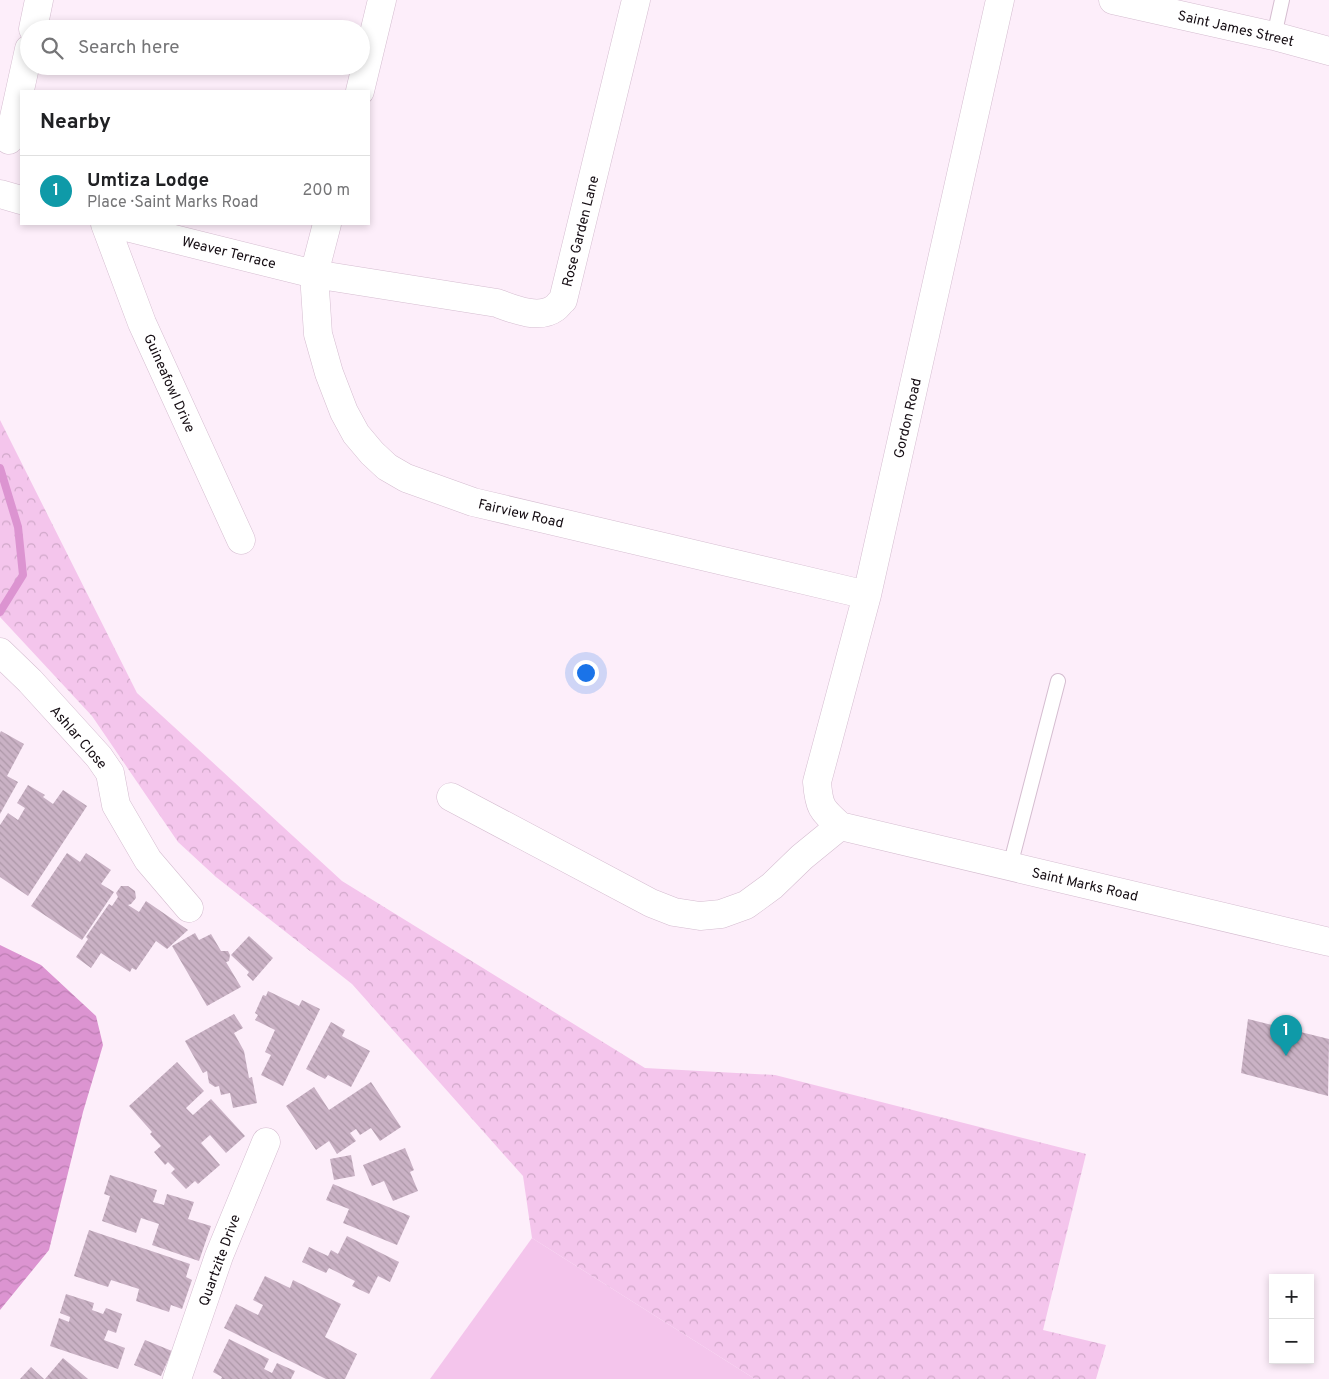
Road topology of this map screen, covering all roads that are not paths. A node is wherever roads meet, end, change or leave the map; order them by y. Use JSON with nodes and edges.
{"nodes":[{"id":1,"x":39,"y":0,"type":"edge"},
{"id":2,"x":382,"y":0,"type":"edge"},
{"id":3,"x":636,"y":0,"type":"edge"},
{"id":4,"x":1000,"y":0,"type":"edge"},
{"id":5,"x":1113,"y":0,"type":"edge"},
{"id":6,"x":1282,"y":0,"type":"edge"},
{"id":7,"x":35,"y":20,"type":"edge"},
{"id":8,"x":1274,"y":36,"type":"junction"},
{"id":9,"x":370,"y":50,"type":"edge"},
{"id":10,"x":1329,"y":51,"type":"edge"},
{"id":11,"x":23,"y":75,"type":"edge"},
{"id":12,"x":364,"y":75,"type":"edge"},
{"id":13,"x":360,"y":90,"type":"edge"},
{"id":14,"x":9,"y":140,"type":"dead end"},
{"id":15,"x":0,"y":194,"type":"edge"},
{"id":16,"x":20,"y":200,"type":"edge"},
{"id":17,"x":105,"y":225,"type":"edge"},
{"id":18,"x":118,"y":225,"type":"edge"},
{"id":19,"x":327,"y":225,"type":"edge"},
{"id":20,"x":314,"y":274,"type":"junction"},
{"id":21,"x":241,"y":540,"type":"dead end"},
{"id":22,"x":867,"y":595,"type":"junction"},
{"id":23,"x":0,"y":652,"type":"edge"},
{"id":24,"x":1058,"y":681,"type":"dead end"},
{"id":25,"x":451,"y":798,"type":"dead end"},
{"id":26,"x":840,"y":826,"type":"junction"},
{"id":27,"x":1010,"y":866,"type":"junction"},
{"id":28,"x":189,"y":908,"type":"dead end"},
{"id":29,"x":1329,"y":942,"type":"edge"},
{"id":30,"x":266,"y":1142,"type":"dead end"},
{"id":31,"x":177,"y":1379,"type":"edge"}],
"edges":[{"from":1,"to":7,"type":"street"},
{"from":2,"to":9,"type":"street"},
{"from":3,"to":20,"type":"street","name":"Rose Garden Lane"},
{"from":4,"to":22,"type":"street","name":"Gordon Road"},
{"from":5,"to":8,"type":"street","name":"Saint James Street"},
{"from":6,"to":8,"type":"lane"},
{"from":8,"to":10,"type":"street","name":"Saint James Street"},
{"from":11,"to":14,"type":"street"},
{"from":12,"to":13,"type":"street"},
{"from":15,"to":16,"type":"street"},
{"from":17,"to":21,"type":"street","name":"Guineafowl Drive"},
{"from":18,"to":20,"type":"street","name":"Weaver Terrace"},
{"from":19,"to":20,"type":"street","name":"Fairview Road"},
{"from":20,"to":22,"type":"street","name":"Fairview Road"},
{"from":22,"to":26,"type":"street","name":"Gordon Road"},
{"from":23,"to":28,"type":"street","name":"Ashlar Close"},
{"from":24,"to":27,"type":"lane"},
{"from":25,"to":26,"type":"street"},
{"from":26,"to":27,"type":"street","name":"Saint Marks Road"},
{"from":27,"to":29,"type":"street","name":"Saint Marks Road"},
{"from":30,"to":31,"type":"street","name":"Quartzite Drive"}]}
